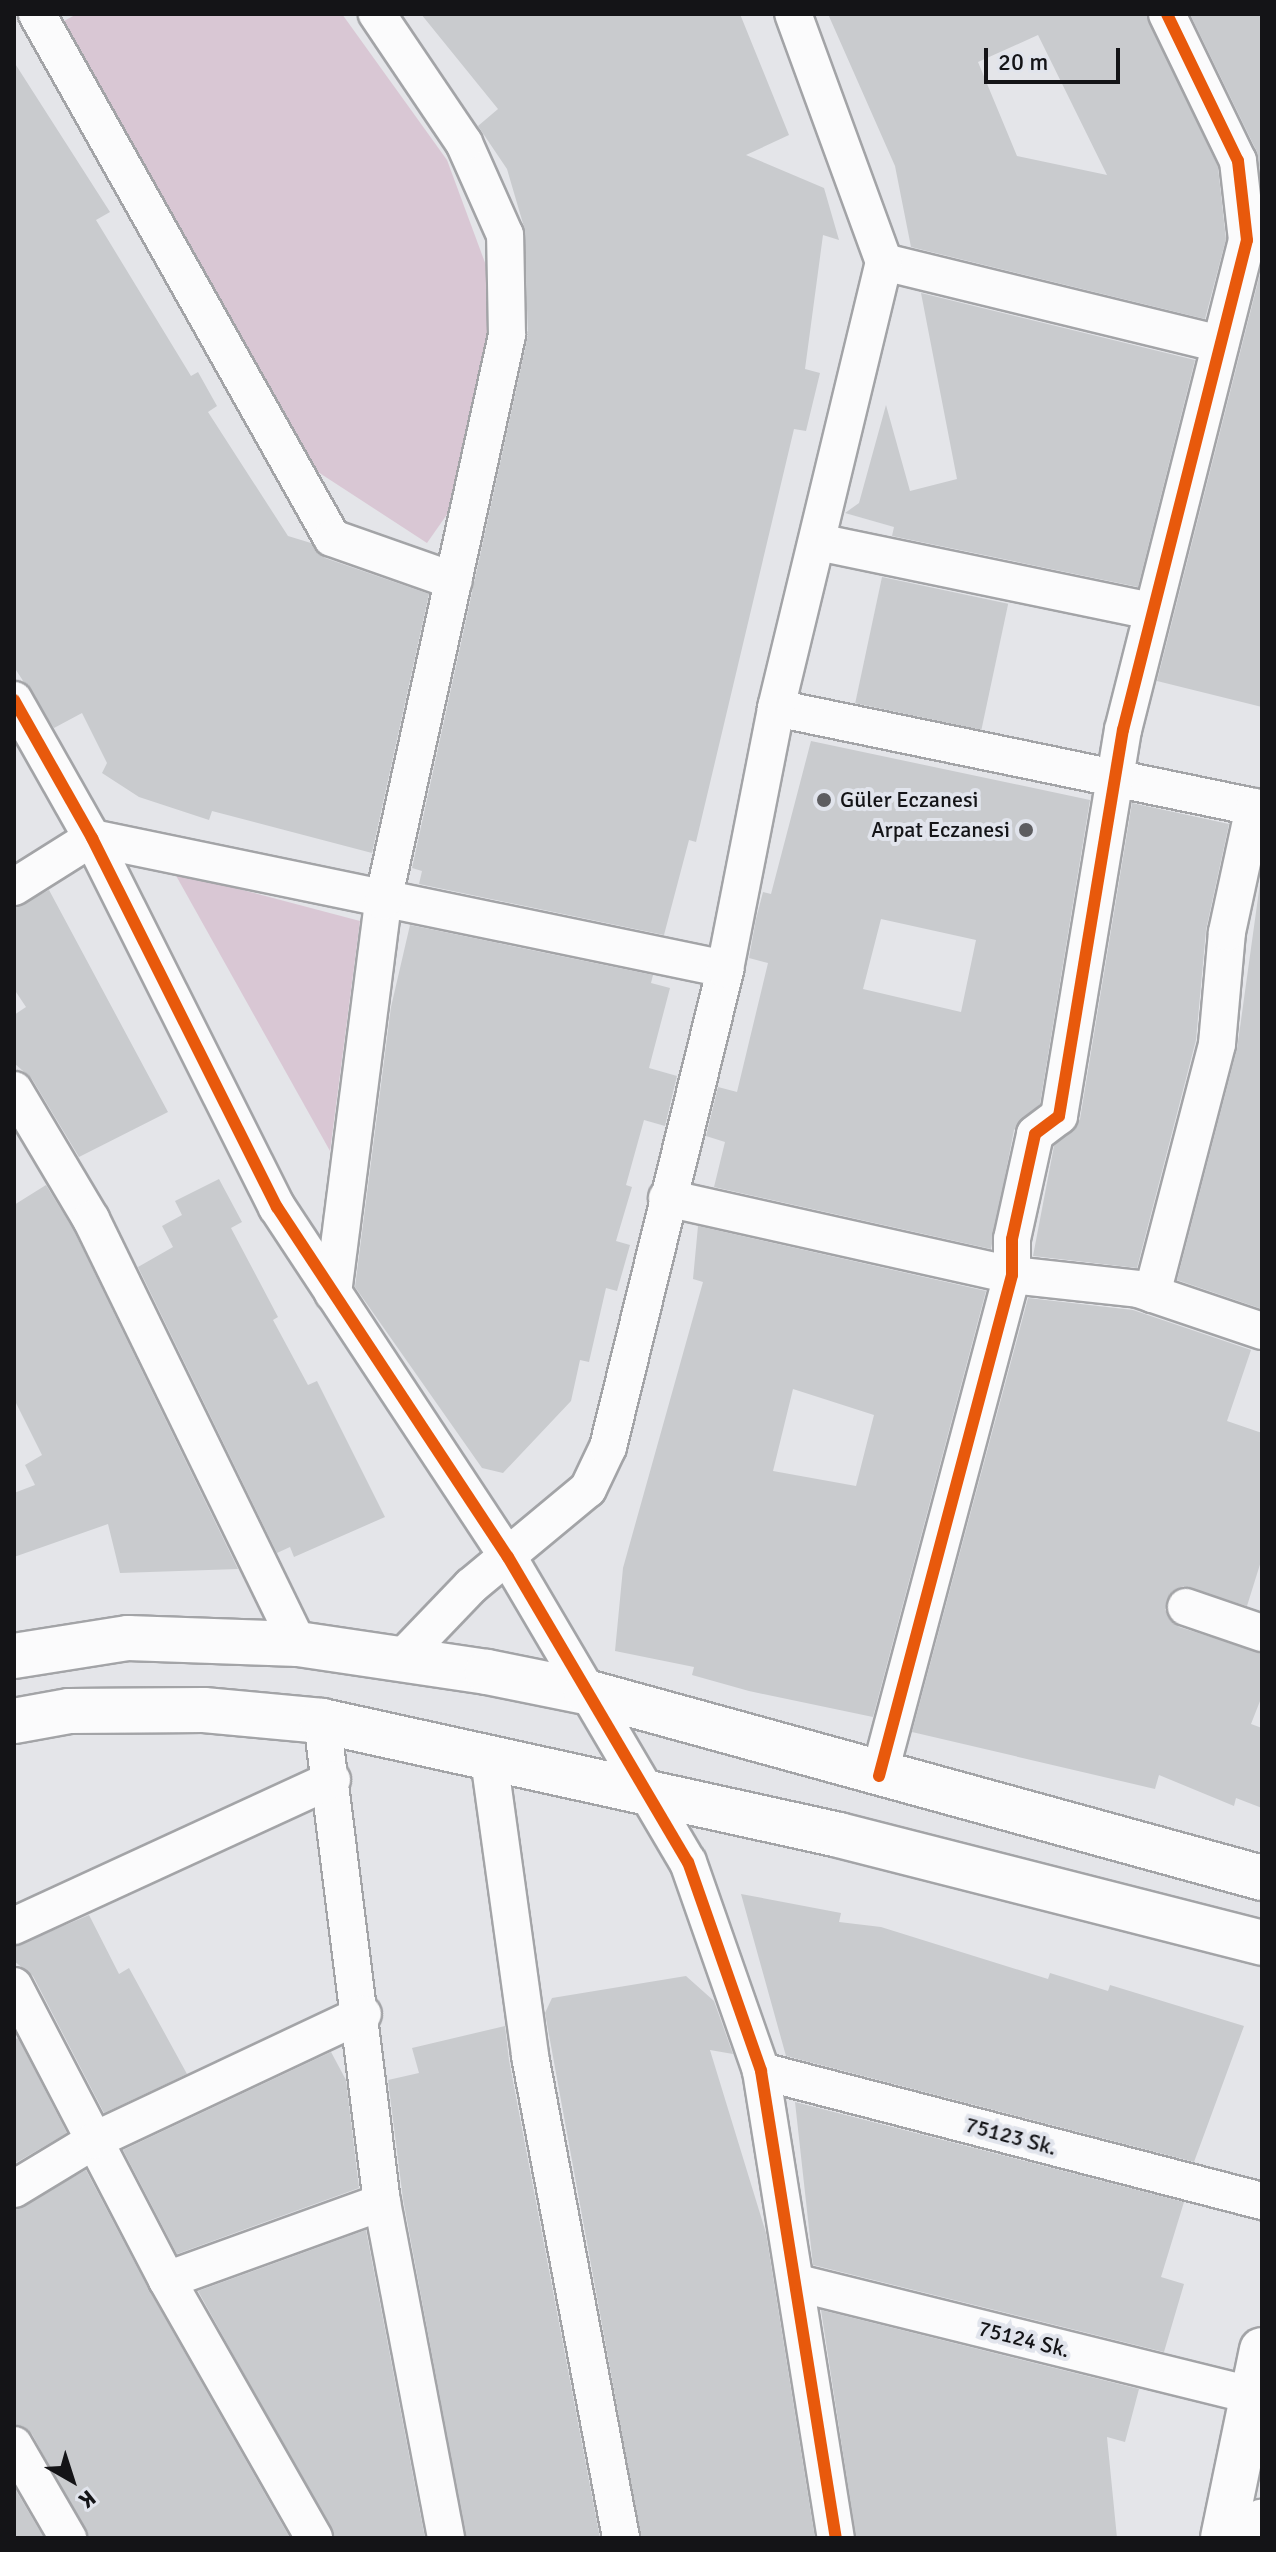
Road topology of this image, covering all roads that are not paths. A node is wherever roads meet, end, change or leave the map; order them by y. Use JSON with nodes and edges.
{"nodes":[{"id":1,"x":37,"y":14,"type":"edge"},
{"id":2,"x":377,"y":14,"type":"edge"},
{"id":3,"x":793,"y":14,"type":"edge"},
{"id":4,"x":1167,"y":14,"type":"edge"},
{"id":5,"x":884,"y":262,"type":"junction"},
{"id":6,"x":1220,"y":344,"type":"junction"},
{"id":7,"x":818,"y":542,"type":"junction"},
{"id":8,"x":454,"y":581,"type":"junction"},
{"id":9,"x":1151,"y":611,"type":"junction"},
{"id":10,"x":14,"y":700,"type":"edge"},
{"id":11,"x":776,"y":708,"type":"junction"},
{"id":12,"x":1119,"y":776,"type":"junction"},
{"id":13,"x":1258,"y":808,"type":"edge"},
{"id":14,"x":92,"y":838,"type":"junction"},
{"id":15,"x":14,"y":887,"type":"edge"},
{"id":16,"x":383,"y":901,"type":"junction"},
{"id":17,"x":725,"y":969,"type":"junction"},
{"id":18,"x":14,"y":1090,"type":"edge"},
{"id":19,"x":667,"y":1198,"type":"junction"},
{"id":20,"x":1012,"y":1275,"type":"junction"},
{"id":21,"x":333,"y":1293,"type":"junction"},
{"id":22,"x":1152,"y":1294,"type":"junction"},
{"id":23,"x":1262,"y":1331,"type":"edge"},
{"id":24,"x":508,"y":1557,"type":"junction"},
{"id":25,"x":1186,"y":1607,"type":"dead end"},
{"id":26,"x":1262,"y":1633,"type":"edge"},
{"id":27,"x":298,"y":1644,"type":"junction"},
{"id":28,"x":14,"y":1656,"type":"edge"},
{"id":29,"x":401,"y":1659,"type":"junction"},
{"id":30,"x":586,"y":1692,"type":"junction"},
{"id":31,"x":14,"y":1721,"type":"edge"},
{"id":32,"x":322,"y":1721,"type":"junction"},
{"id":33,"x":489,"y":1759,"type":"junction"},
{"id":34,"x":879,"y":1776,"type":"junction"},
{"id":35,"x":332,"y":1780,"type":"junction"},
{"id":36,"x":649,"y":1798,"type":"junction"},
{"id":37,"x":1259,"y":1876,"type":"edge"},
{"id":38,"x":14,"y":1926,"type":"edge"},
{"id":39,"x":1201,"y":1928,"type":"junction"},
{"id":40,"x":1262,"y":1943,"type":"edge"},
{"id":41,"x":1262,"y":1976,"type":"edge"},
{"id":42,"x":14,"y":1986,"type":"edge"},
{"id":43,"x":363,"y":2014,"type":"junction"},
{"id":44,"x":761,"y":2071,"type":"junction"},
{"id":45,"x":95,"y":2140,"type":"junction"},
{"id":46,"x":14,"y":2189,"type":"edge"},
{"id":47,"x":1262,"y":2201,"type":"edge"},
{"id":48,"x":382,"y":2202,"type":"junction"},
{"id":49,"x":167,"y":2280,"type":"junction"},
{"id":50,"x":798,"y":2283,"type":"junction"},
{"id":51,"x":1262,"y":2350,"type":"edge"},
{"id":52,"x":1250,"y":2395,"type":"junction"},
{"id":53,"x":14,"y":2445,"type":"edge"},
{"id":54,"x":1262,"y":2522,"type":"edge"},
{"id":55,"x":68,"y":2538,"type":"edge"},
{"id":56,"x":314,"y":2538,"type":"edge"},
{"id":57,"x":446,"y":2538,"type":"edge"},
{"id":58,"x":621,"y":2538,"type":"edge"},
{"id":59,"x":836,"y":2538,"type":"edge"},
{"id":60,"x":1223,"y":2538,"type":"edge"},
{"id":61,"x":1257,"y":2538,"type":"edge"}],
"edges":[{"from":1,"to":8,"type":"street"},
{"from":2,"to":8,"type":"street"},
{"from":3,"to":5,"type":"street"},
{"from":4,"to":6,"type":"street"},
{"from":5,"to":6,"type":"street"},
{"from":5,"to":7,"type":"street"},
{"from":6,"to":9,"type":"street"},
{"from":7,"to":9,"type":"street"},
{"from":7,"to":11,"type":"street"},
{"from":8,"to":16,"type":"street"},
{"from":9,"to":12,"type":"street"},
{"from":10,"to":14,"type":"street"},
{"from":11,"to":12,"type":"street"},
{"from":11,"to":17,"type":"street"},
{"from":12,"to":13,"type":"street"},
{"from":12,"to":20,"type":"street"},
{"from":13,"to":22,"type":"street"},
{"from":14,"to":15,"type":"street"},
{"from":14,"to":16,"type":"street"},
{"from":14,"to":21,"type":"street"},
{"from":16,"to":17,"type":"street"},
{"from":16,"to":21,"type":"street"},
{"from":17,"to":19,"type":"street"},
{"from":18,"to":27,"type":"street"},
{"from":19,"to":20,"type":"street"},
{"from":19,"to":24,"type":"street"},
{"from":20,"to":22,"type":"street"},
{"from":20,"to":34,"type":"street"},
{"from":21,"to":24,"type":"street"},
{"from":22,"to":23,"type":"street"},
{"from":24,"to":29,"type":"street"},
{"from":24,"to":30,"type":"street"},
{"from":25,"to":26,"type":"street"},
{"from":27,"to":28,"type":"main road"},
{"from":27,"to":29,"type":"main road"},
{"from":29,"to":30,"type":"main road"},
{"from":30,"to":34,"type":"main road"},
{"from":30,"to":36,"type":"street"},
{"from":31,"to":32,"type":"main road"},
{"from":32,"to":33,"type":"main road"},
{"from":32,"to":35,"type":"street"},
{"from":33,"to":36,"type":"main road"},
{"from":33,"to":58,"type":"street"},
{"from":34,"to":37,"type":"main road"},
{"from":35,"to":38,"type":"street"},
{"from":35,"to":43,"type":"street"},
{"from":36,"to":39,"type":"main road"},
{"from":36,"to":44,"type":"street"},
{"from":39,"to":40,"type":"main road"},
{"from":39,"to":41,"type":"main road"},
{"from":42,"to":45,"type":"street"},
{"from":43,"to":45,"type":"street"},
{"from":43,"to":48,"type":"street"},
{"from":44,"to":47,"type":"street","name":"75123 Sk."},
{"from":44,"to":50,"type":"street"},
{"from":45,"to":46,"type":"street"},
{"from":45,"to":49,"type":"street"},
{"from":48,"to":49,"type":"street"},
{"from":48,"to":57,"type":"street"},
{"from":49,"to":56,"type":"street"},
{"from":50,"to":52,"type":"street","name":"75124 Sk."},
{"from":50,"to":59,"type":"street"},
{"from":51,"to":52,"type":"main road"},
{"from":52,"to":60,"type":"main road"},
{"from":53,"to":55,"type":"street"},
{"from":54,"to":61,"type":"main road"}]}
